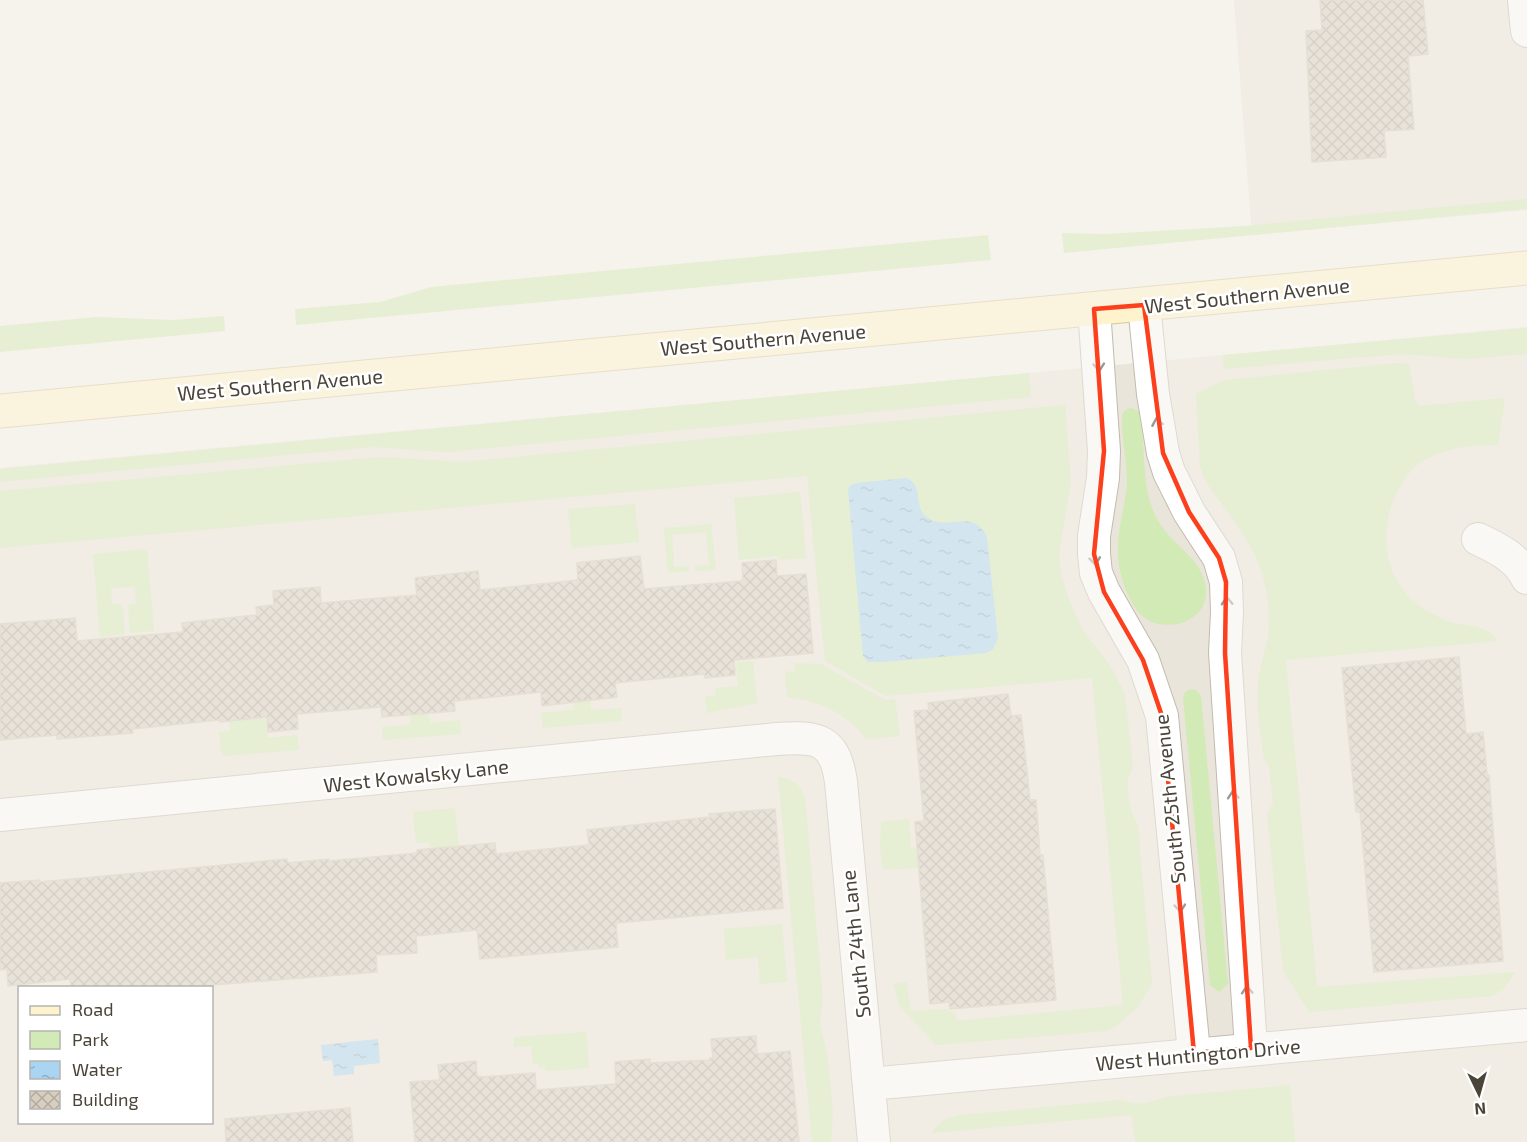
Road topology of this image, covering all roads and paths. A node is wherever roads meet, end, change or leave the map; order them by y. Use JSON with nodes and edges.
{"nodes":[{"id":1,"x":1524,"y":0,"type":"edge"},
{"id":2,"x":1527,"y":30,"type":"edge"},
{"id":3,"x":1527,"y":268,"type":"edge"},
{"id":4,"x":1144,"y":305,"type":"junction"},
{"id":5,"x":1094,"y":309,"type":"junction"},
{"id":6,"x":0,"y":411,"type":"edge"},
{"id":7,"x":1478,"y":539,"type":"dead end"},
{"id":8,"x":1527,"y":578,"type":"edge"},
{"id":9,"x":830,"y":748,"type":"joint"},
{"id":10,"x":0,"y":815,"type":"edge"},
{"id":11,"x":1527,"y":1025,"type":"edge"},
{"id":12,"x":1251,"y":1048,"type":"junction"},
{"id":13,"x":1194,"y":1053,"type":"junction"},
{"id":14,"x":869,"y":1084,"type":"junction"},
{"id":15,"x":874,"y":1142,"type":"edge"}],
"edges":[{"from":1,"to":2,"type":"street"},
{"from":3,"to":4,"type":"main road","name":"West Southern Avenue"},
{"from":4,"to":5,"type":"main road","name":"West Southern Avenue"},
{"from":12,"to":4,"type":"street","one_way":true},
{"from":5,"to":6,"type":"main road","name":"West Southern Avenue"},
{"from":5,"to":13,"type":"street","name":"South 25th Avenue","one_way":true},
{"from":7,"to":8,"type":"street"},
{"from":9,"to":10,"type":"street","name":"West Kowalsky Lane"},
{"from":9,"to":14,"type":"street","name":"South 24th Lane"},
{"from":11,"to":12,"type":"street","name":"West Huntington Drive"},
{"from":12,"to":13,"type":"street","name":"West Huntington Drive"},
{"from":13,"to":14,"type":"street","name":"West Huntington Drive"},
{"from":14,"to":15,"type":"street","name":"South 24th Lane"}]}
